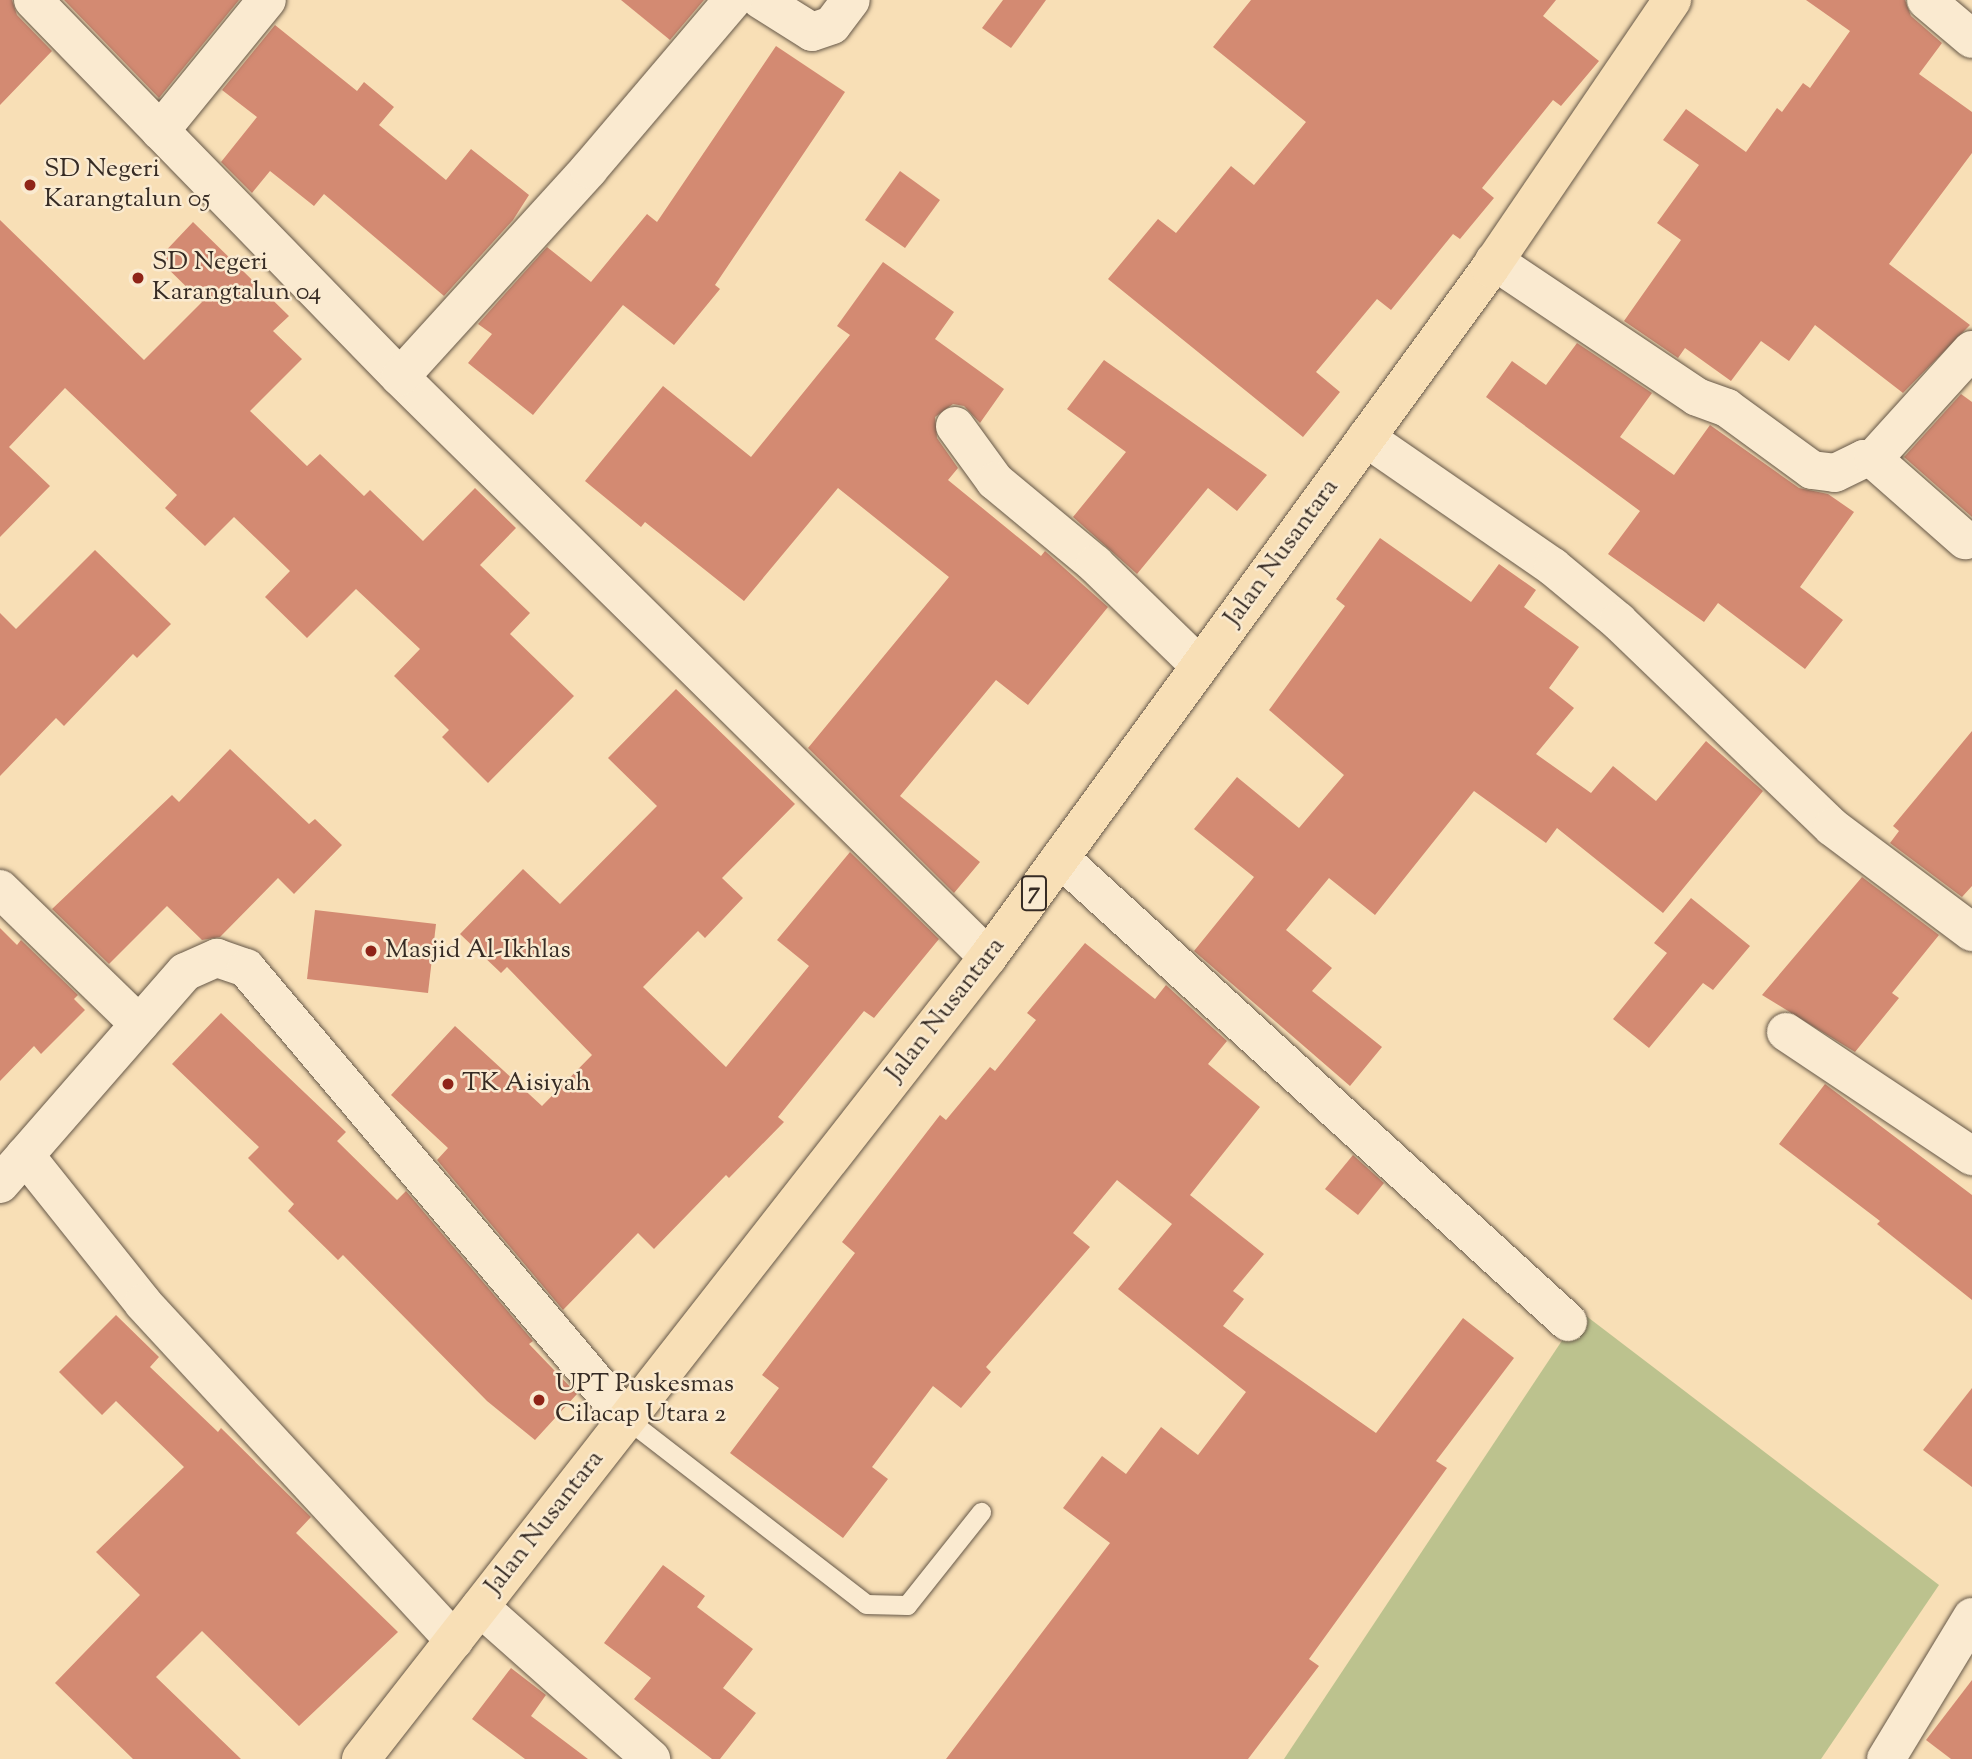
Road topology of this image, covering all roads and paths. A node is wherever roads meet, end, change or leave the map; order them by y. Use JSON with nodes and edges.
{"nodes":[{"id":1,"x":33,"y":0,"type":"edge"},
{"id":2,"x":267,"y":0,"type":"edge"},
{"id":3,"x":733,"y":0,"type":"edge"},
{"id":4,"x":761,"y":0,"type":"edge"},
{"id":5,"x":851,"y":0,"type":"edge"},
{"id":6,"x":1672,"y":0,"type":"edge"},
{"id":7,"x":1926,"y":0,"type":"edge"},
{"id":8,"x":1972,"y":39,"type":"edge"},
{"id":9,"x":160,"y":131,"type":"junction"},
{"id":10,"x":1494,"y":261,"type":"junction"},
{"id":11,"x":1972,"y":350,"type":"edge"},
{"id":12,"x":400,"y":377,"type":"junction"},
{"id":13,"x":955,"y":426,"type":"dead end"},
{"id":14,"x":1366,"y":438,"type":"junction"},
{"id":15,"x":1874,"y":459,"type":"junction"},
{"id":16,"x":1965,"y":540,"type":"dead end"},
{"id":17,"x":1200,"y":666,"type":"junction"},
{"id":18,"x":1060,"y":858,"type":"junction"},
{"id":19,"x":0,"y":889,"type":"edge"},
{"id":20,"x":1972,"y":932,"type":"edge"},
{"id":21,"x":988,"y":957,"type":"junction"},
{"id":22,"x":139,"y":1024,"type":"junction"},
{"id":23,"x":1786,"y":1032,"type":"dead end"},
{"id":24,"x":1972,"y":1156,"type":"edge"},
{"id":25,"x":9,"y":1166,"type":"edge"},
{"id":26,"x":1568,"y":1322,"type":"dead end"},
{"id":27,"x":626,"y":1419,"type":"junction"},
{"id":28,"x":981,"y":1512,"type":"dead end"},
{"id":29,"x":480,"y":1607,"type":"junction"},
{"id":30,"x":1972,"y":1617,"type":"edge"},
{"id":31,"x":454,"y":1640,"type":"junction"},
{"id":32,"x":361,"y":1759,"type":"edge"},
{"id":33,"x":651,"y":1759,"type":"edge"},
{"id":34,"x":1886,"y":1759,"type":"edge"}],
"edges":[{"from":1,"to":9,"type":"street"},
{"from":2,"to":9,"type":"street"},
{"from":3,"to":12,"type":"street"},
{"from":4,"to":5,"type":"street"},
{"from":6,"to":10,"type":"highway","name":"Jalan Nusantara","number":"7"},
{"from":7,"to":8,"type":"street"},
{"from":9,"to":12,"type":"street"},
{"from":10,"to":14,"type":"highway","name":"Jalan Nusantara","number":"7"},
{"from":10,"to":15,"type":"street"},
{"from":11,"to":15,"type":"street"},
{"from":12,"to":21,"type":"street"},
{"from":13,"to":17,"type":"street"},
{"from":14,"to":17,"type":"highway","name":"Jalan Nusantara","number":"7"},
{"from":14,"to":20,"type":"street"},
{"from":15,"to":16,"type":"street"},
{"from":17,"to":18,"type":"highway","name":"Jalan Nusantara","number":"7"},
{"from":18,"to":21,"type":"highway","name":"Jalan Nusantara","number":"7"},
{"from":18,"to":26,"type":"street"},
{"from":19,"to":22,"type":"street"},
{"from":21,"to":27,"type":"highway","name":"Jalan Nusantara","number":"7"},
{"from":22,"to":25,"type":"street"},
{"from":22,"to":27,"type":"street"},
{"from":23,"to":24,"type":"street"},
{"from":25,"to":31,"type":"street"},
{"from":27,"to":28,"type":"lane"},
{"from":27,"to":29,"type":"highway","name":"Jalan Nusantara","number":"7"},
{"from":29,"to":31,"type":"highway","name":"Jalan Nusantara","number":"7"},
{"from":29,"to":33,"type":"street"},
{"from":30,"to":34,"type":"street"},
{"from":31,"to":32,"type":"highway","name":"Jalan Nusantara","number":"7"}]}
